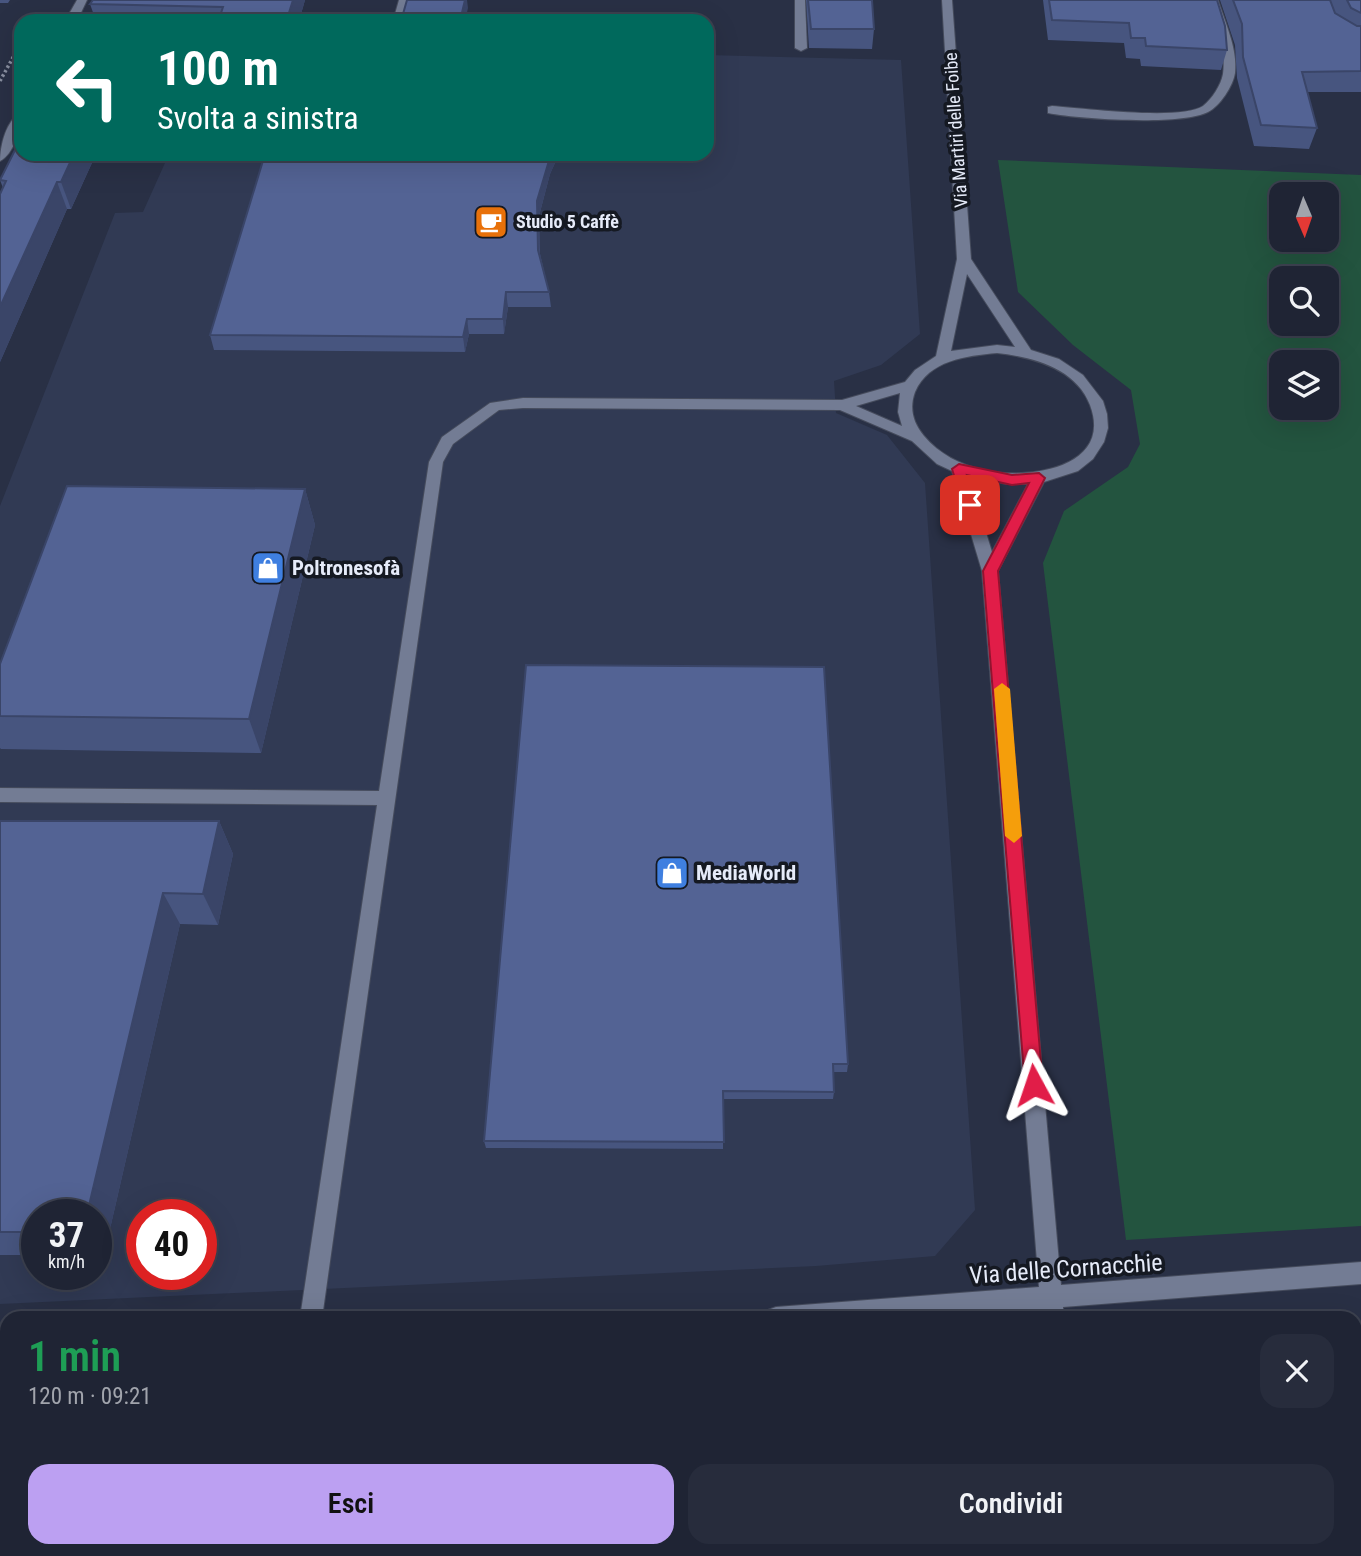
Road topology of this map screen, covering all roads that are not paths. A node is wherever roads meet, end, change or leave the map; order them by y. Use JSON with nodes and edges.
{"nodes":[{"id":1,"x":800,"y":0,"type":"edge"},
{"id":2,"x":947,"y":0,"type":"edge"},
{"id":3,"x":1213,"y":0,"type":"edge"},
{"id":4,"x":801,"y":48,"type":"dead end"},
{"id":5,"x":1052,"y":110,"type":"dead end"},
{"id":6,"x":14,"y":131,"type":"edge"},
{"id":7,"x":0,"y":158,"type":"edge"},
{"id":8,"x":964,"y":260,"type":"junction"},
{"id":9,"x":1026,"y":353,"type":"junction"},
{"id":10,"x":943,"y":358,"type":"junction"},
{"id":11,"x":909,"y":386,"type":"junction"},
{"id":12,"x":842,"y":405,"type":"junction"},
{"id":13,"x":915,"y":437,"type":"junction"},
{"id":14,"x":959,"y":469,"type":"junction"},
{"id":15,"x":1039,"y":478,"type":"junction"},
{"id":16,"x":990,"y":571,"type":"junction"},
{"id":17,"x":0,"y":795,"type":"edge"},
{"id":18,"x":386,"y":797,"type":"junction"},
{"id":19,"x":1361,"y":1273,"type":"edge"},
{"id":20,"x":1052,"y":1307,"type":"edge"},
{"id":21,"x":312,"y":1311,"type":"edge"},
{"id":22,"x":952,"y":1311,"type":"edge"}],
"edges":[{"from":1,"to":4,"type":"street"},
{"from":2,"to":8,"type":"street","name":"Via Martiri delle Foibe"},
{"from":3,"to":5,"type":"street"},
{"from":6,"to":7,"type":"street"},
{"from":8,"to":9,"type":"street","name":"Via Martiri delle Foibe"},
{"from":8,"to":10,"type":"street","name":"Via Martiri delle Foibe"},
{"from":9,"to":10,"type":"street"},
{"from":9,"to":15,"type":"street"},
{"from":10,"to":11,"type":"street"},
{"from":11,"to":12,"type":"street"},
{"from":11,"to":13,"type":"street"},
{"from":12,"to":13,"type":"street"},
{"from":12,"to":18,"type":"street"},
{"from":13,"to":14,"type":"street"},
{"from":14,"to":15,"type":"street"},
{"from":14,"to":16,"type":"street"},
{"from":15,"to":16,"type":"street"},
{"from":16,"to":20,"type":"street"},
{"from":17,"to":18,"type":"street"},
{"from":18,"to":21,"type":"street"},
{"from":19,"to":20,"type":"street","name":"Via delle Cornacchie"},
{"from":20,"to":22,"type":"street","name":"Via delle Cornacchie"}]}
